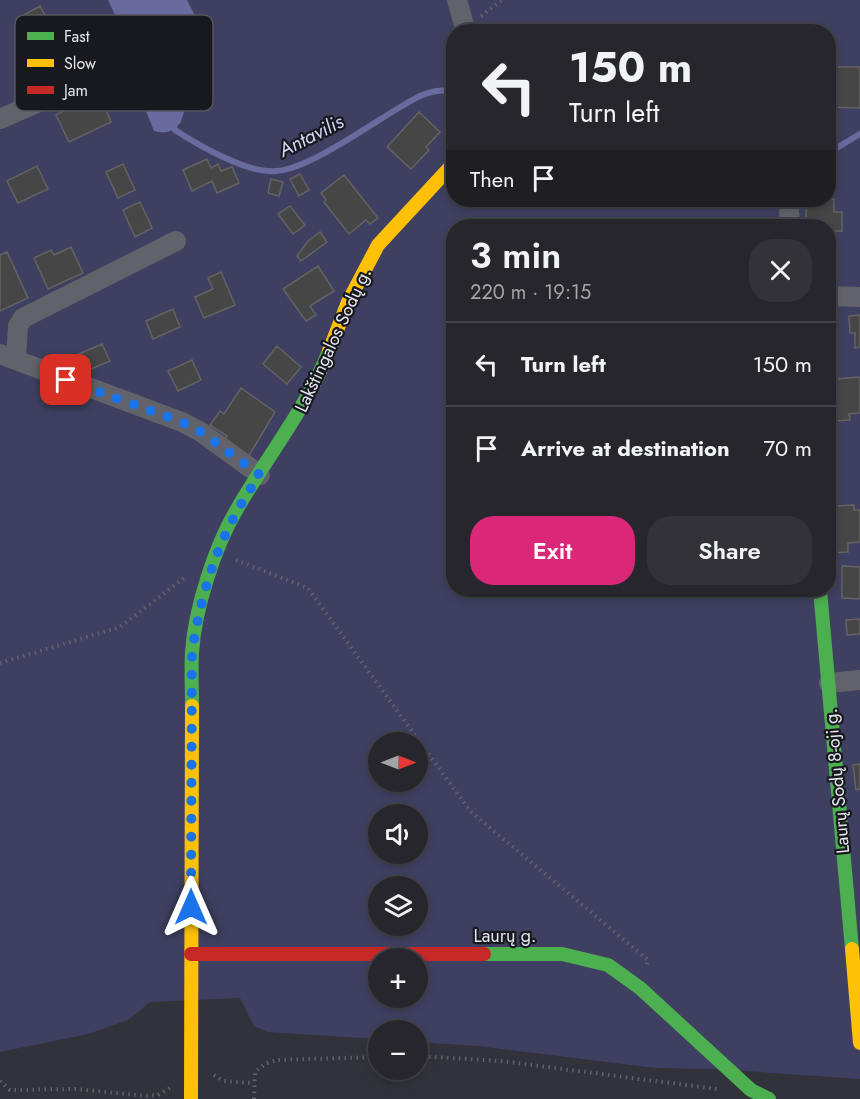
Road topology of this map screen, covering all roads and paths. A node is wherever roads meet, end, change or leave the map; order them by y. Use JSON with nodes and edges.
{"nodes":[{"id":1,"x":457,"y":0,"type":"edge"},
{"id":2,"x":502,"y":0,"type":"edge"},
{"id":3,"x":464,"y":24,"type":"edge"},
{"id":4,"x":473,"y":24,"type":"edge"},
{"id":5,"x":18,"y":111,"type":"edge"},
{"id":6,"x":0,"y":119,"type":"edge"},
{"id":7,"x":446,"y":172,"type":"edge"},
{"id":8,"x":176,"y":242,"type":"dead end"},
{"id":9,"x":836,"y":296,"type":"edge"},
{"id":10,"x":860,"y":297,"type":"edge"},
{"id":11,"x":8,"y":356,"type":"edge"},
{"id":12,"x":260,"y":475,"type":"junction"},
{"id":13,"x":217,"y":552,"type":"junction"},
{"id":14,"x":190,"y":573,"type":"dead end"},
{"id":15,"x":821,"y":597,"type":"edge"},
{"id":16,"x":0,"y":663,"type":"edge"},
{"id":17,"x":860,"y":680,"type":"edge"},
{"id":18,"x":829,"y":683,"type":"junction"},
{"id":19,"x":191,"y":954,"type":"junction"},
{"id":20,"x":640,"y":988,"type":"junction"},
{"id":21,"x":860,"y":1043,"type":"edge"},
{"id":22,"x":368,"y":1057,"type":"edge"},
{"id":23,"x":428,"y":1057,"type":"edge"},
{"id":24,"x":210,"y":1068,"type":"dead end"},
{"id":25,"x":0,"y":1081,"type":"edge"},
{"id":26,"x":254,"y":1083,"type":"junction"},
{"id":27,"x":174,"y":1084,"type":"dead end"},
{"id":28,"x":747,"y":1085,"type":"junction"},
{"id":29,"x":191,"y":1099,"type":"edge"},
{"id":30,"x":254,"y":1099,"type":"edge"},
{"id":31,"x":769,"y":1099,"type":"edge"}],
"edges":[{"from":1,"to":3,"type":"street"},
{"from":2,"to":4,"type":"path"},
{"from":5,"to":6,"type":"street"},
{"from":7,"to":12,"type":"street","name":"Lakštingalos Sodų g."},
{"from":8,"to":11,"type":"street"},
{"from":9,"to":10,"type":"street"},
{"from":11,"to":12,"type":"street"},
{"from":12,"to":13,"type":"street","name":"Lakštingalos Sodų g."},
{"from":13,"to":19,"type":"street","name":"Lakštingalos Sodų g."},
{"from":13,"to":20,"type":"path"},
{"from":14,"to":16,"type":"path"},
{"from":15,"to":18,"type":"street","name":"Laurų Sodų 8-oji g."},
{"from":17,"to":18,"type":"street"},
{"from":18,"to":21,"type":"street","name":"Laurų Sodų 8-oji g."},
{"from":19,"to":20,"type":"street","name":"Laurų g."},
{"from":19,"to":29,"type":"street","name":"Lakštingalos Sodų g."},
{"from":20,"to":28,"type":"street","name":"Laurų g."},
{"from":22,"to":26,"type":"path"},
{"from":23,"to":28,"type":"path"},
{"from":24,"to":26,"type":"path"},
{"from":25,"to":27,"type":"path"},
{"from":26,"to":30,"type":"path"},
{"from":28,"to":31,"type":"street","name":"Laurų g."}]}
